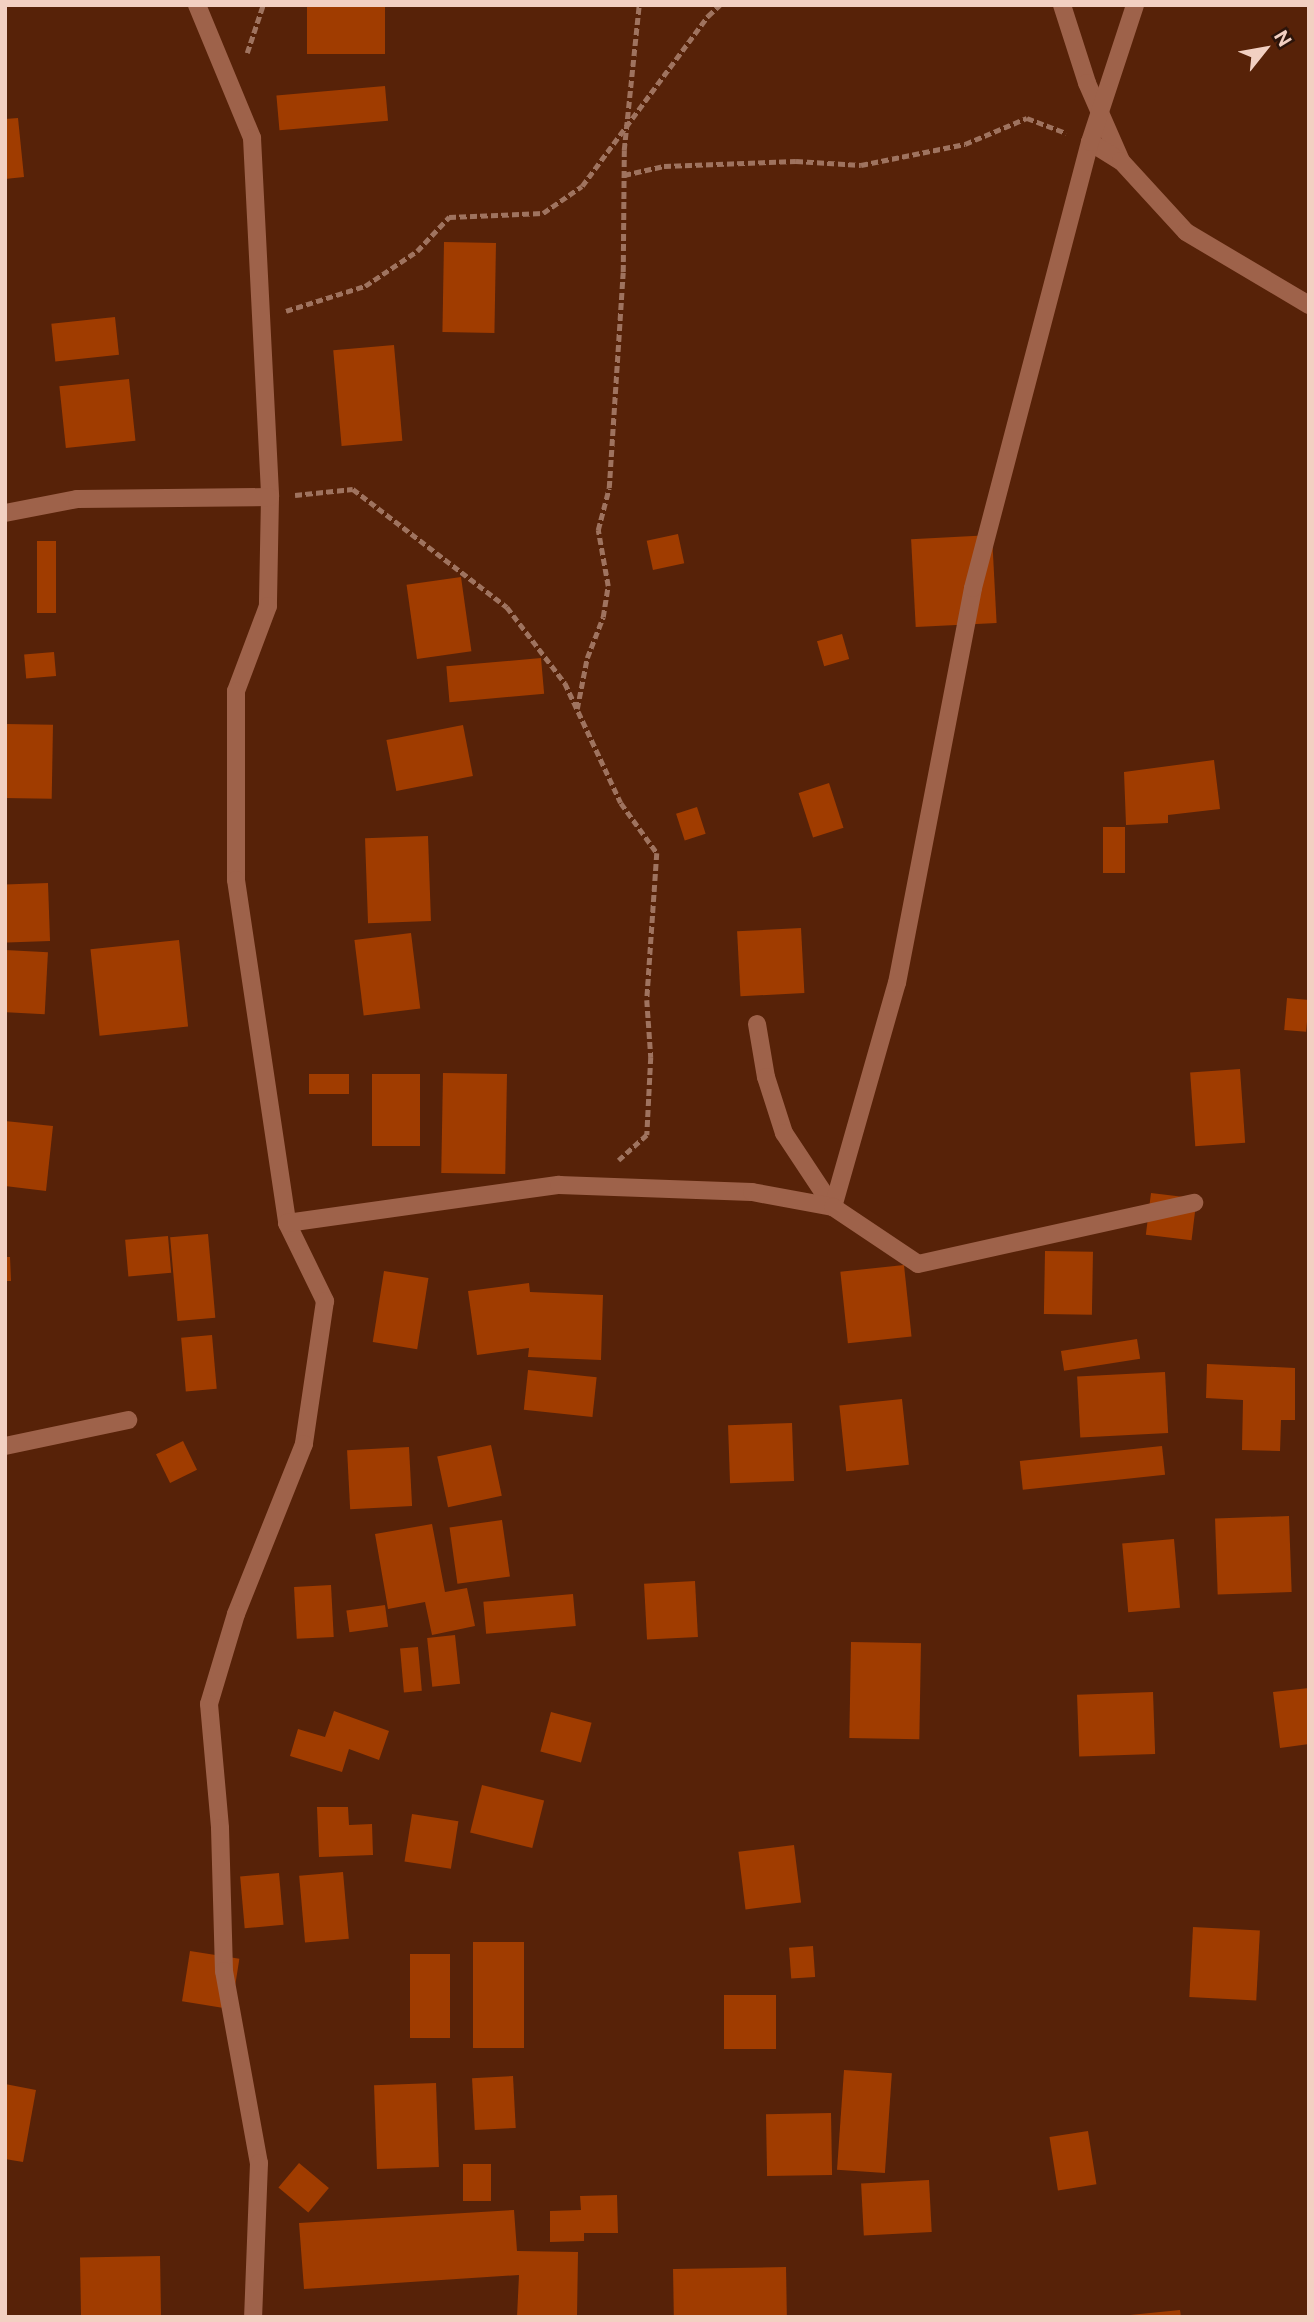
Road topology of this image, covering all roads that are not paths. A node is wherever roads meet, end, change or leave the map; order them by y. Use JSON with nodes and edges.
{"nodes":[{"id":1,"x":197,"y":5,"type":"edge"},
{"id":2,"x":1062,"y":5,"type":"edge"},
{"id":3,"x":1135,"y":5,"type":"edge"},
{"id":4,"x":1100,"y":113,"type":"junction"},
{"id":5,"x":1090,"y":142,"type":"junction"},
{"id":6,"x":1121,"y":161,"type":"junction"},
{"id":7,"x":1309,"y":305,"type":"edge"},
{"id":8,"x":270,"y":498,"type":"junction"},
{"id":9,"x":5,"y":513,"type":"edge"},
{"id":10,"x":757,"y":1024,"type":"dead end"},
{"id":11,"x":1194,"y":1203,"type":"dead end"},
{"id":12,"x":833,"y":1207,"type":"junction"},
{"id":13,"x":287,"y":1223,"type":"junction"},
{"id":14,"x":128,"y":1420,"type":"dead end"},
{"id":15,"x":5,"y":1446,"type":"edge"},
{"id":16,"x":253,"y":2317,"type":"edge"}],
"edges":[{"from":1,"to":8,"type":"street"},
{"from":2,"to":4,"type":"street"},
{"from":3,"to":4,"type":"street"},
{"from":4,"to":5,"type":"street"},
{"from":4,"to":6,"type":"street"},
{"from":5,"to":6,"type":"street"},
{"from":5,"to":12,"type":"street"},
{"from":6,"to":7,"type":"street"},
{"from":8,"to":9,"type":"street"},
{"from":8,"to":13,"type":"street"},
{"from":10,"to":12,"type":"street"},
{"from":11,"to":12,"type":"street"},
{"from":12,"to":13,"type":"street"},
{"from":13,"to":16,"type":"street"},
{"from":14,"to":15,"type":"street"}]}
